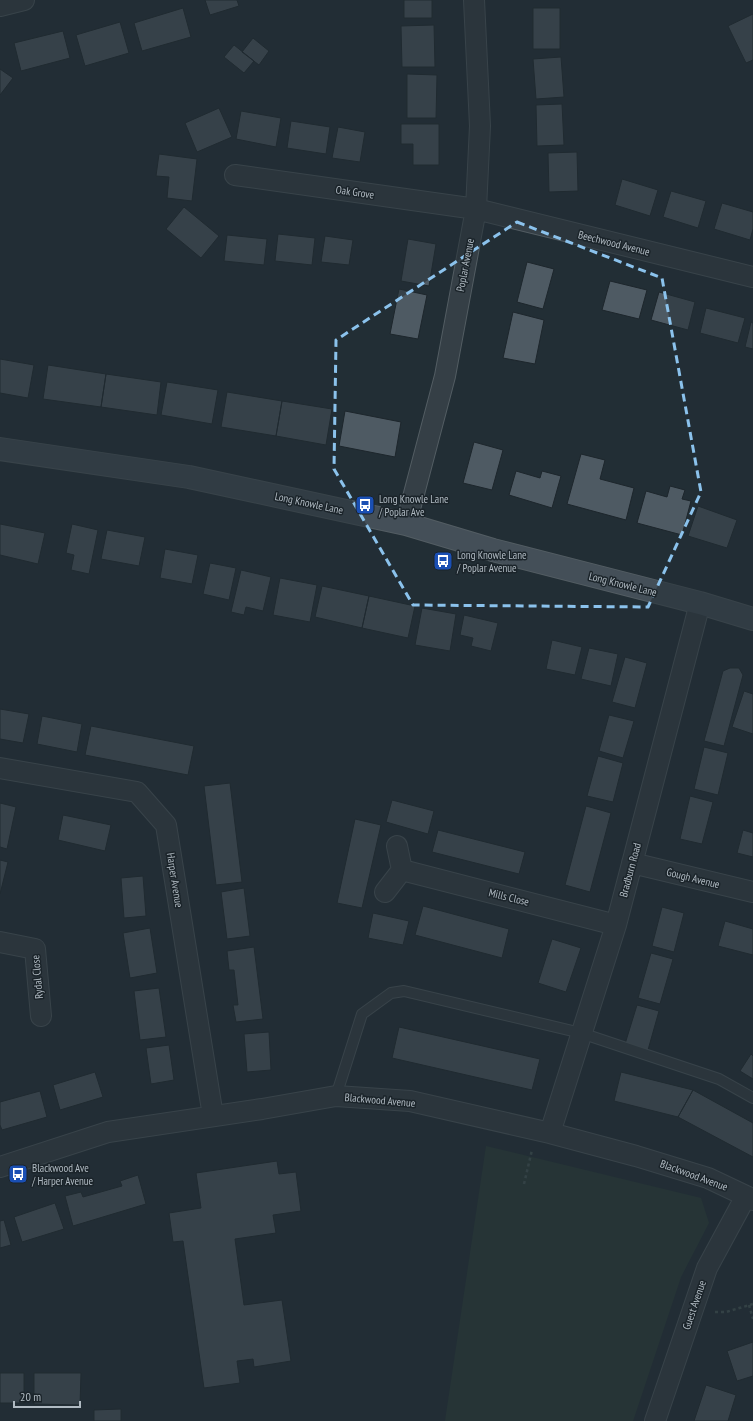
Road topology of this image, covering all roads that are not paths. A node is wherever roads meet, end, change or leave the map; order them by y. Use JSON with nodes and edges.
{"nodes":[{"id":1,"x":24,"y":0,"type":"edge"},
{"id":2,"x":474,"y":0,"type":"edge"},
{"id":3,"x":0,"y":6,"type":"edge"},
{"id":4,"x":235,"y":175,"type":"dead end"},
{"id":5,"x":476,"y":209,"type":"junction"},
{"id":6,"x":753,"y":277,"type":"edge"},
{"id":7,"x":0,"y":449,"type":"edge"},
{"id":8,"x":406,"y":524,"type":"junction"},
{"id":9,"x":700,"y":603,"type":"junction"},
{"id":10,"x":753,"y":619,"type":"edge"},
{"id":11,"x":0,"y":768,"type":"edge"},
{"id":12,"x":397,"y":846,"type":"dead end"},
{"id":13,"x":632,"y":863,"type":"junction"},
{"id":14,"x":402,"y":870,"type":"junction"},
{"id":15,"x":385,"y":892,"type":"dead end"},
{"id":16,"x":753,"y":892,"type":"edge"},
{"id":17,"x":616,"y":925,"type":"junction"},
{"id":18,"x":0,"y":942,"type":"edge"},
{"id":19,"x":41,"y":1016,"type":"dead end"},
{"id":20,"x":581,"y":1033,"type":"junction"},
{"id":21,"x":336,"y":1096,"type":"junction"},
{"id":22,"x":753,"y":1098,"type":"edge"},
{"id":23,"x":213,"y":1116,"type":"junction"},
{"id":24,"x":543,"y":1131,"type":"junction"},
{"id":25,"x":0,"y":1166,"type":"edge"},
{"id":26,"x":750,"y":1198,"type":"edge"},
{"id":27,"x":655,"y":1421,"type":"edge"}],
"edges":[{"from":1,"to":3,"type":"street"},
{"from":2,"to":5,"type":"street","name":"Poplar Avenue"},
{"from":4,"to":5,"type":"street","name":"Oak Grove"},
{"from":5,"to":6,"type":"street","name":"Beechwood Avenue"},
{"from":5,"to":8,"type":"street","name":"Poplar Avenue"},
{"from":7,"to":8,"type":"main road","name":"Long Knowle Lane"},
{"from":8,"to":9,"type":"main road","name":"Long Knowle Lane"},
{"from":9,"to":10,"type":"main road","name":"Long Knowle Lane"},
{"from":9,"to":13,"type":"street","name":"Bradburn Road"},
{"from":11,"to":23,"type":"street","name":"Harper Avenue"},
{"from":12,"to":14,"type":"street"},
{"from":13,"to":16,"type":"street","name":"Gough Avenue"},
{"from":13,"to":17,"type":"street","name":"Bradburn Road"},
{"from":14,"to":15,"type":"street"},
{"from":14,"to":17,"type":"street","name":"Mills Close"},
{"from":17,"to":20,"type":"street","name":"Bradburn Road"},
{"from":18,"to":19,"type":"street","name":"Rydal Close"},
{"from":20,"to":21,"type":"lane"},
{"from":20,"to":22,"type":"lane"},
{"from":20,"to":24,"type":"street","name":"Bradburn Road"},
{"from":21,"to":23,"type":"street","name":"Blackwood Avenue"},
{"from":21,"to":24,"type":"street","name":"Blackwood Avenue"},
{"from":23,"to":25,"type":"street","name":"Blackwood Avenue"},
{"from":24,"to":26,"type":"street","name":"Blackwood Avenue"},
{"from":26,"to":27,"type":"street","name":"Guest Avenue"}]}
